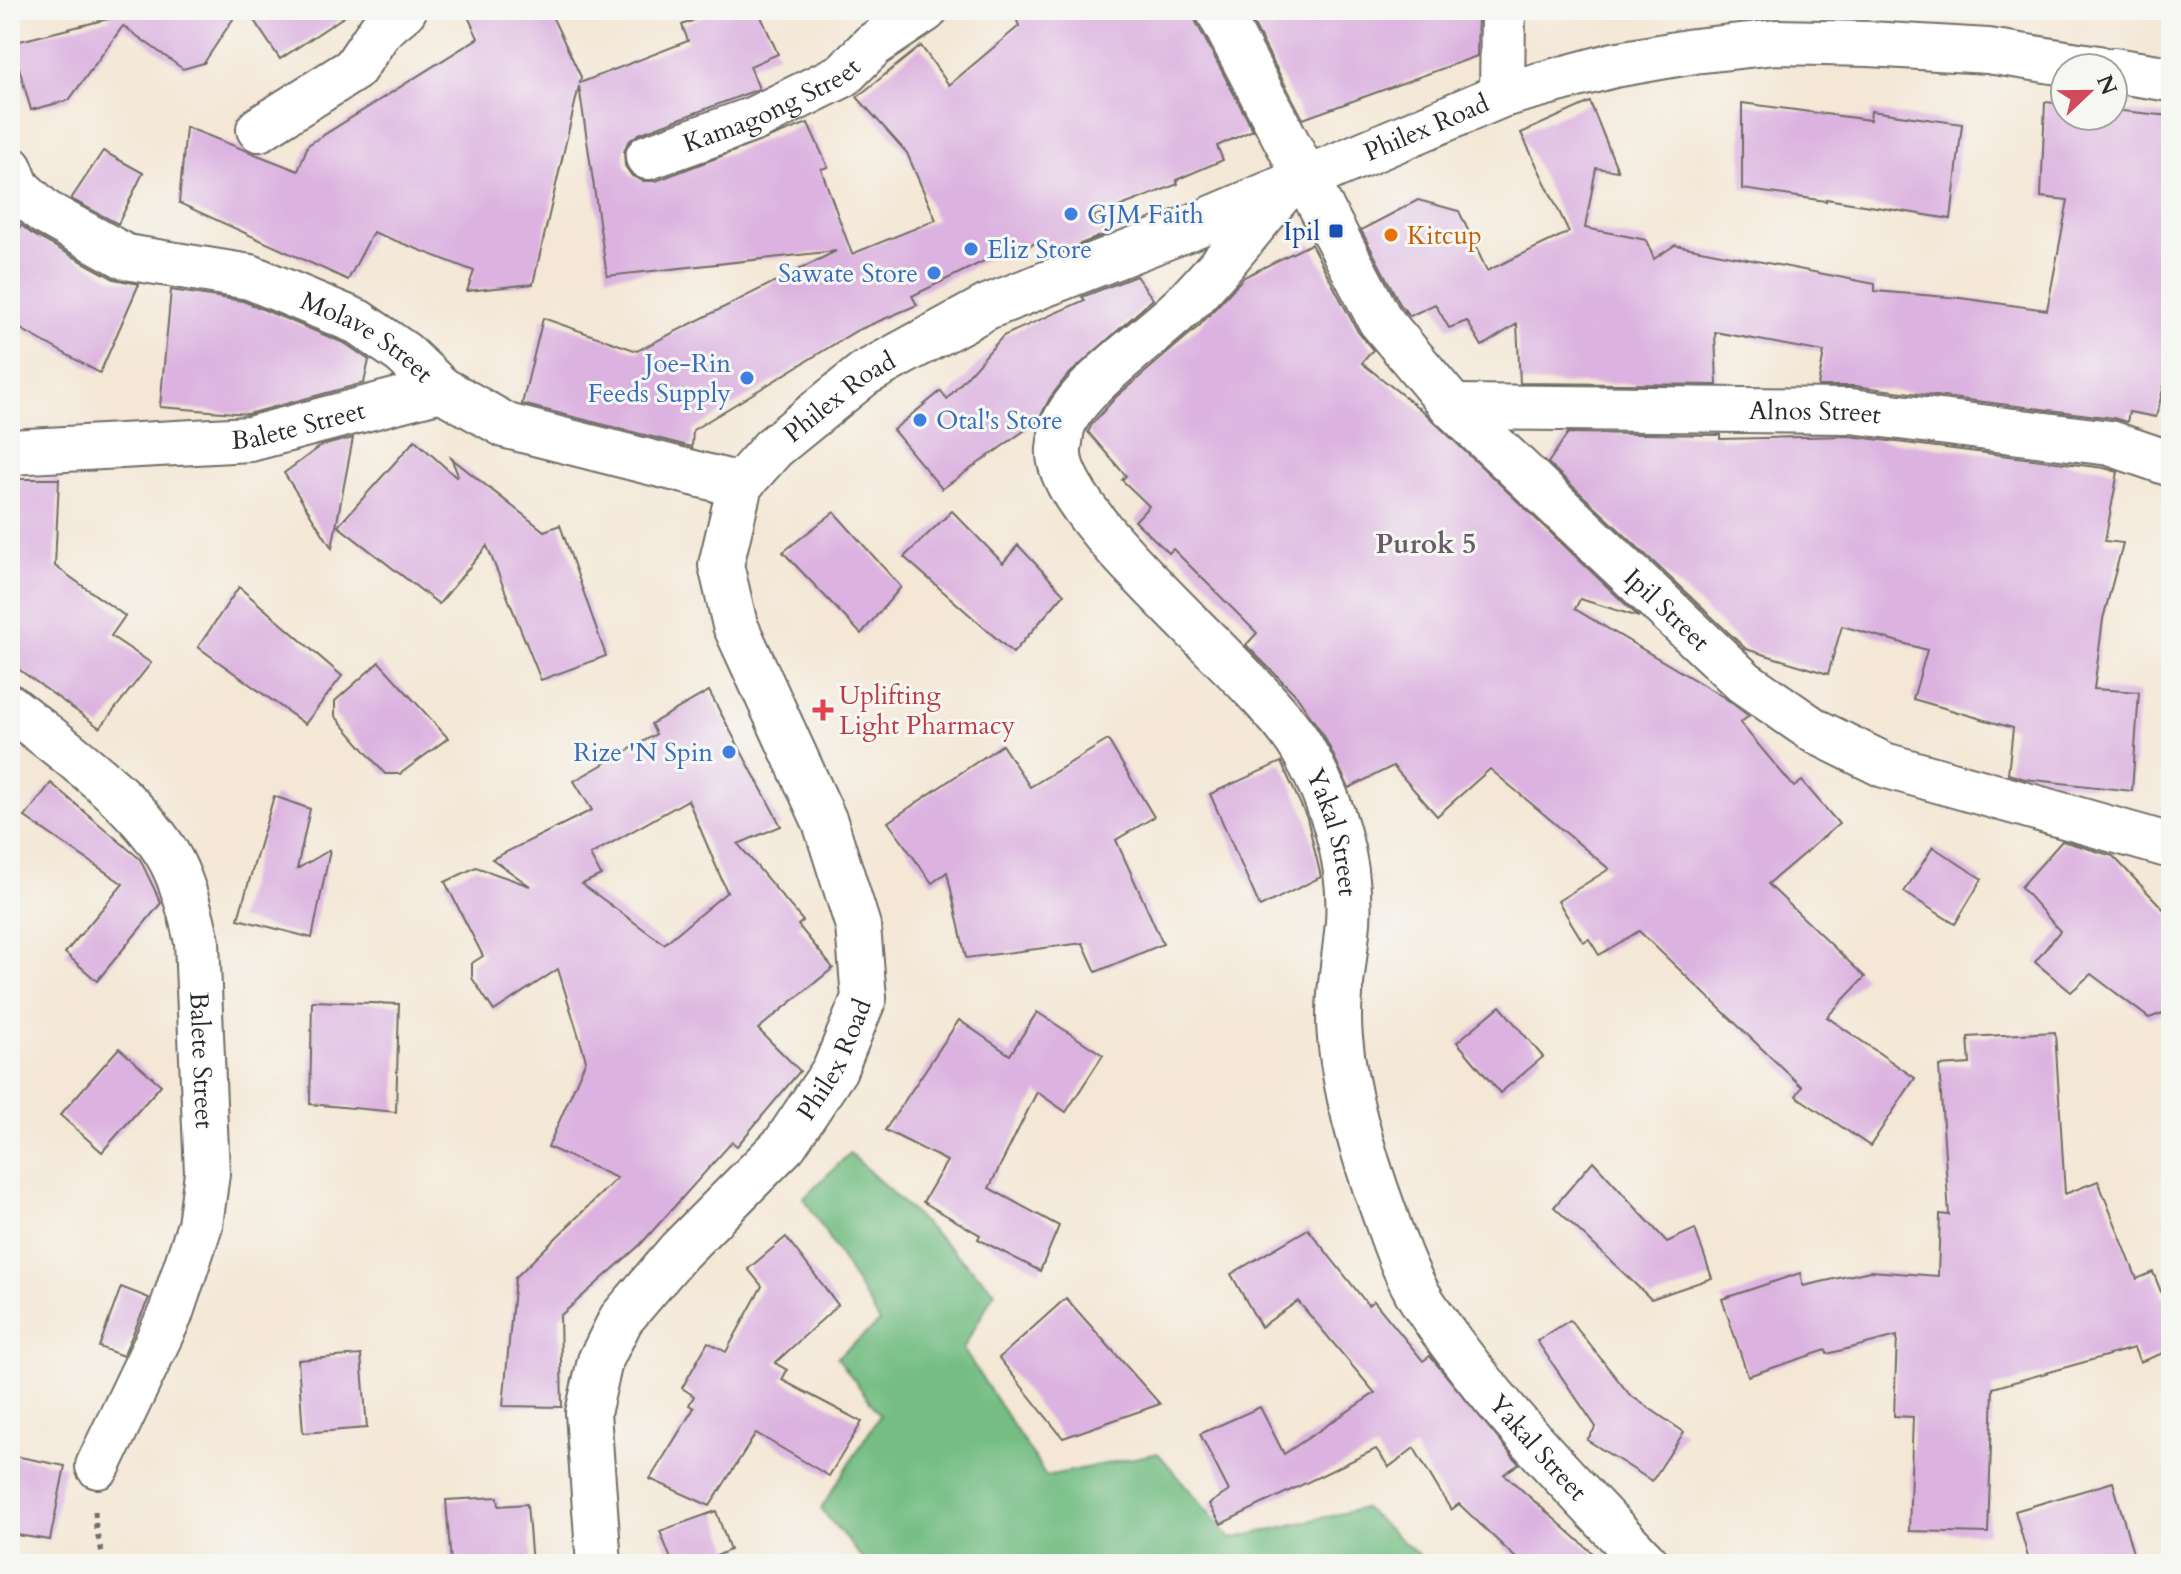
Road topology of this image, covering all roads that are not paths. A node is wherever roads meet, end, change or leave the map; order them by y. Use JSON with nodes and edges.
{"nodes":[{"id":1,"x":404,"y":10,"type":"edge"},
{"id":2,"x":925,"y":10,"type":"edge"},
{"id":3,"x":1218,"y":10,"type":"edge"},
{"id":4,"x":1503,"y":10,"type":"edge"},
{"id":5,"x":2049,"y":60,"type":"edge"},
{"id":6,"x":2129,"y":72,"type":"edge"},
{"id":7,"x":2171,"y":79,"type":"edge"},
{"id":8,"x":1502,"y":95,"type":"junction"},
{"id":9,"x":259,"y":129,"type":"dead end"},
{"id":10,"x":648,"y":157,"type":"dead end"},
{"id":11,"x":10,"y":168,"type":"edge"},
{"id":12,"x":1296,"y":184,"type":"junction"},
{"id":13,"x":441,"y":389,"type":"junction"},
{"id":14,"x":1453,"y":407,"type":"junction"},
{"id":15,"x":10,"y":452,"type":"edge"},
{"id":16,"x":2171,"y":464,"type":"edge"},
{"id":17,"x":740,"y":485,"type":"junction"},
{"id":18,"x":10,"y":707,"type":"edge"},
{"id":19,"x":2171,"y":846,"type":"edge"},
{"id":20,"x":98,"y":1466,"type":"dead end"},
{"id":21,"x":599,"y":1564,"type":"edge"},
{"id":22,"x":1647,"y":1564,"type":"edge"}],
"edges":[{"from":1,"to":9,"type":"street"},
{"from":2,"to":10,"type":"street","name":"Kamagong Street"},
{"from":3,"to":12,"type":"street","name":"Ipil Street"},
{"from":4,"to":8,"type":"street"},
{"from":5,"to":8,"type":"street","name":"Philex Road"},
{"from":6,"to":7,"type":"street"},
{"from":8,"to":12,"type":"street","name":"Philex Road"},
{"from":11,"to":13,"type":"street","name":"Molave Street"},
{"from":12,"to":14,"type":"street","name":"Ipil Street"},
{"from":12,"to":17,"type":"street","name":"Philex Road"},
{"from":12,"to":22,"type":"street","name":"Yakal Street"},
{"from":13,"to":15,"type":"street","name":"Balete Street"},
{"from":13,"to":17,"type":"street","name":"Molave Street"},
{"from":14,"to":16,"type":"street","name":"Alnos Street"},
{"from":14,"to":19,"type":"street","name":"Ipil Street"},
{"from":17,"to":21,"type":"street","name":"Philex Road"},
{"from":18,"to":20,"type":"street","name":"Balete Street"}]}
